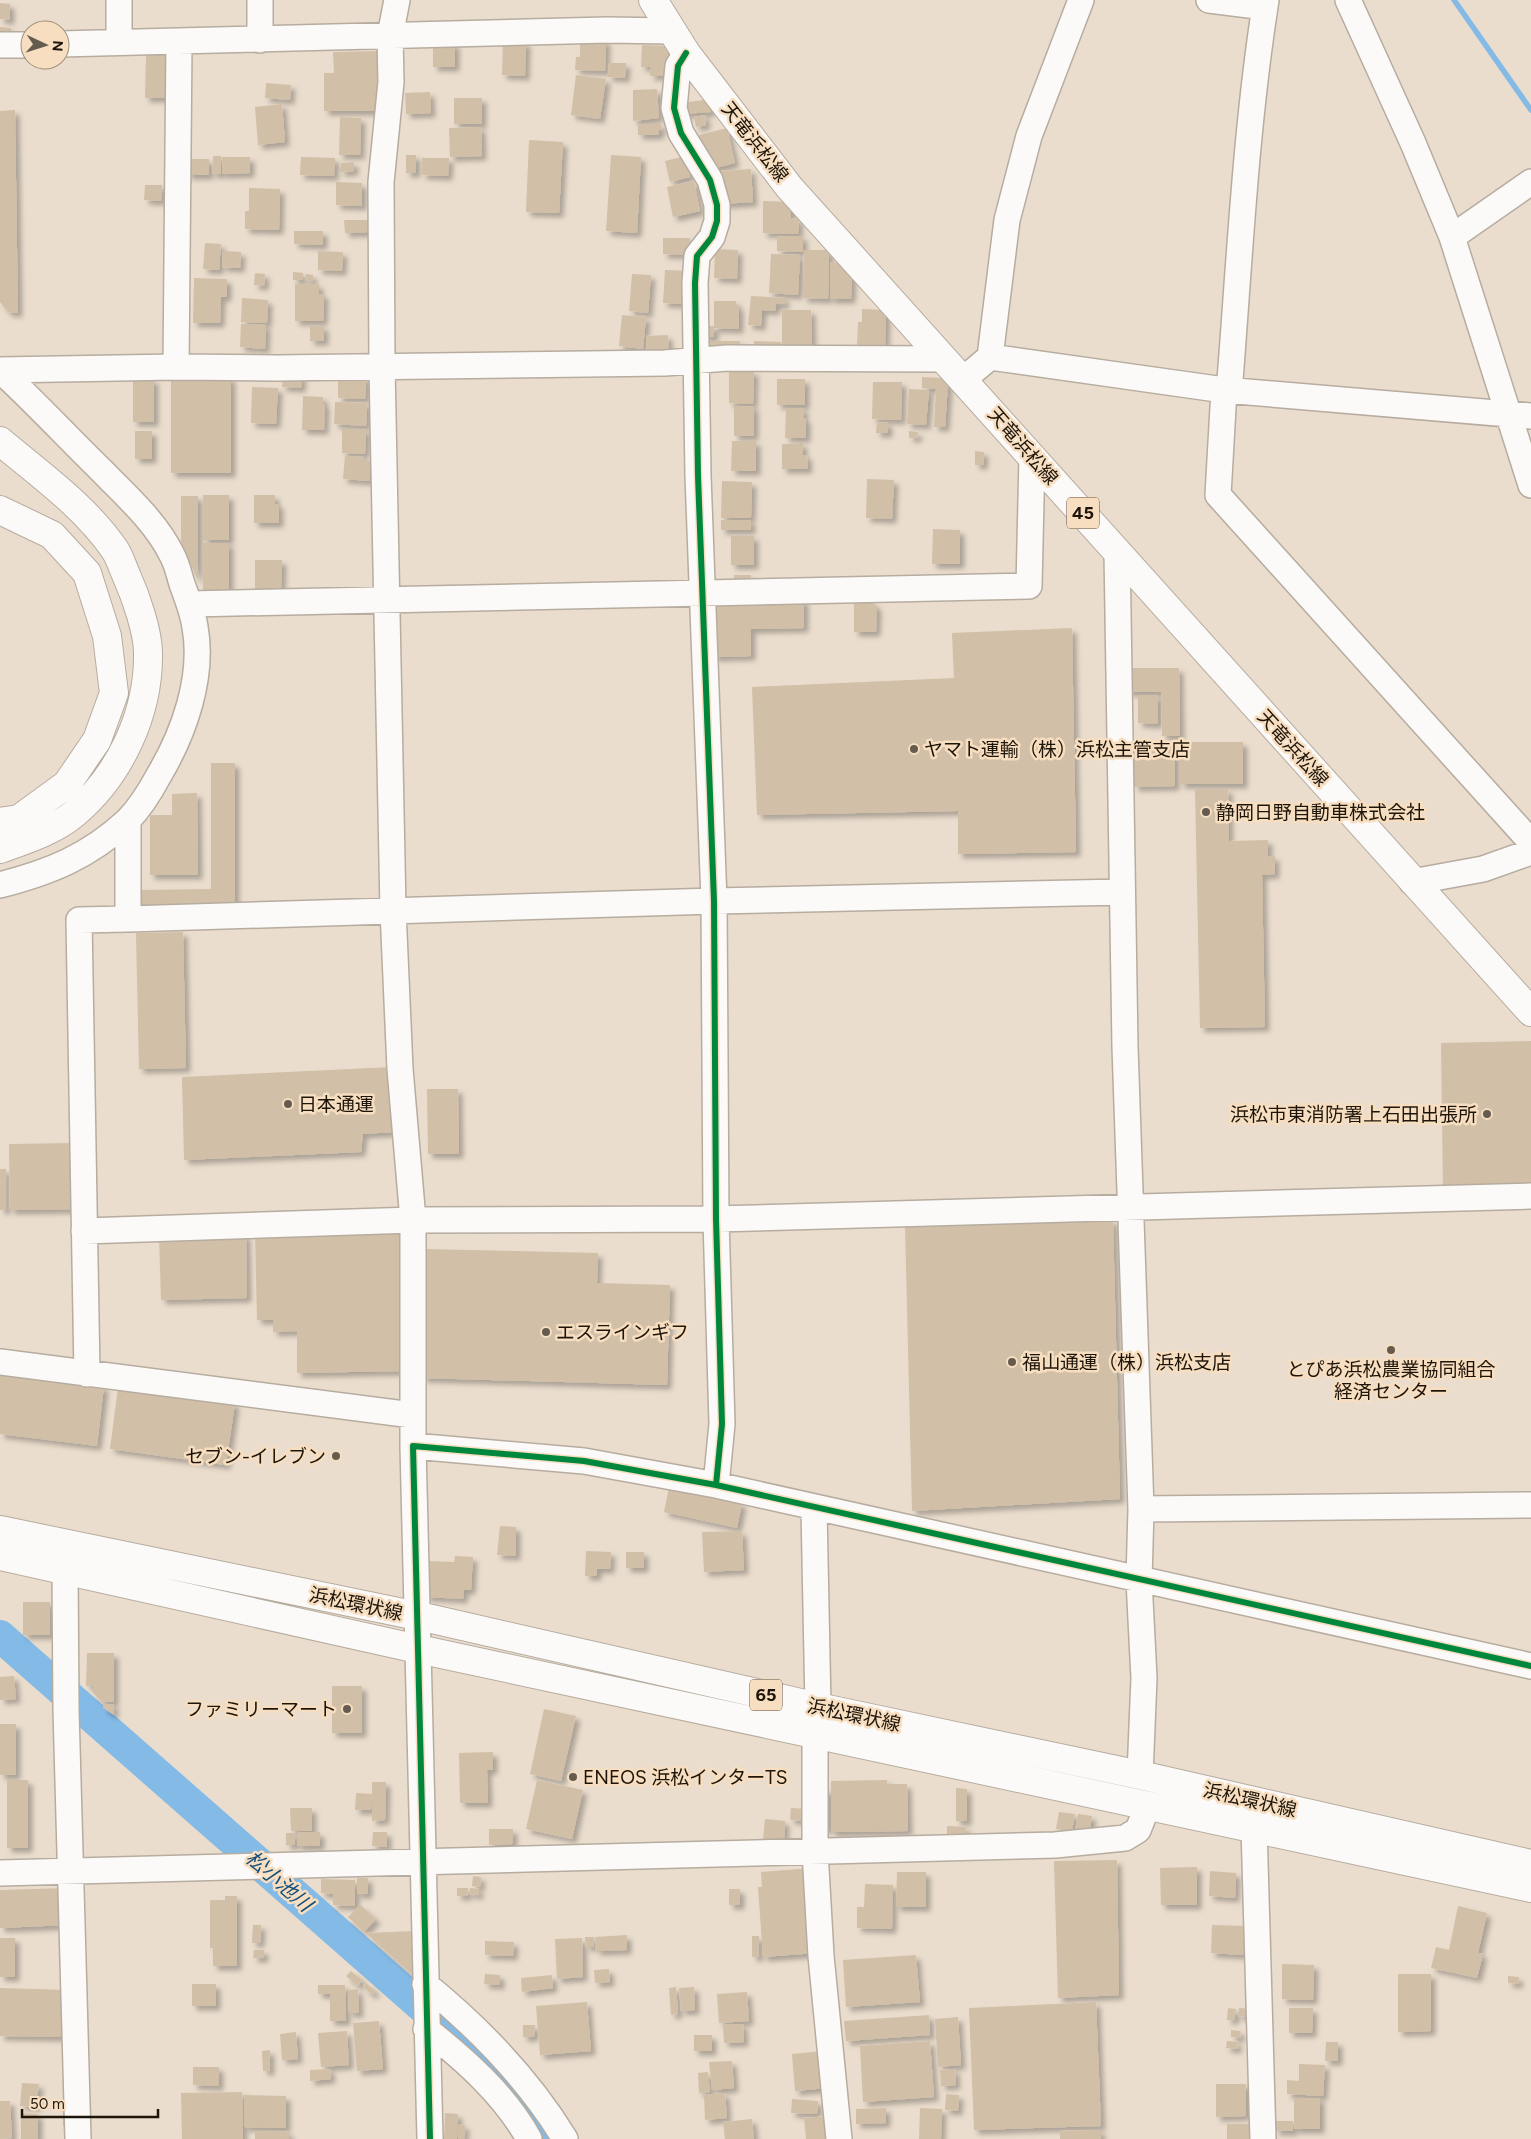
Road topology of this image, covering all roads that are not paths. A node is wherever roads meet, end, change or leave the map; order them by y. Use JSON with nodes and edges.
{"nodes":[{"id":1,"x":119,"y":0,"type":"edge"},
{"id":2,"x":260,"y":0,"type":"edge"},
{"id":3,"x":397,"y":0,"type":"edge"},
{"id":4,"x":654,"y":0,"type":"edge"},
{"id":5,"x":1081,"y":0,"type":"edge"},
{"id":6,"x":1210,"y":0,"type":"edge"},
{"id":7,"x":1348,"y":0,"type":"edge"},
{"id":8,"x":1266,"y":4,"type":"edge"},
{"id":9,"x":671,"y":31,"type":"junction"},
{"id":10,"x":390,"y":36,"type":"junction"},
{"id":11,"x":260,"y":40,"type":"junction"},
{"id":12,"x":120,"y":42,"type":"junction"},
{"id":13,"x":179,"y":42,"type":"junction"},
{"id":14,"x":70,"y":44,"type":"edge"},
{"id":15,"x":0,"y":45,"type":"edge"},
{"id":16,"x":20,"y":45,"type":"edge"},
{"id":17,"x":686,"y":53,"type":"junction"},
{"id":18,"x":1531,"y":182,"type":"edge"},
{"id":19,"x":1452,"y":237,"type":"junction"},
{"id":20,"x":990,"y":357,"type":"junction"},
{"id":21,"x":944,"y":359,"type":"junction"},
{"id":22,"x":697,"y":360,"type":"junction"},
{"id":23,"x":176,"y":367,"type":"junction"},
{"id":24,"x":382,"y":367,"type":"junction"},
{"id":25,"x":0,"y":370,"type":"edge"},
{"id":26,"x":964,"y":379,"type":"junction"},
{"id":27,"x":1224,"y":390,"type":"junction"},
{"id":28,"x":1521,"y":415,"type":"edge"},
{"id":29,"x":0,"y":441,"type":"edge"},
{"id":30,"x":1032,"y":457,"type":"junction"},
{"id":31,"x":1531,"y":485,"type":"edge"},
{"id":32,"x":0,"y":510,"type":"edge"},
{"id":33,"x":1117,"y":552,"type":"junction"},
{"id":34,"x":704,"y":594,"type":"junction"},
{"id":35,"x":387,"y":599,"type":"junction"},
{"id":36,"x":190,"y":604,"type":"junction"},
{"id":37,"x":128,"y":820,"type":"junction"},
{"id":38,"x":0,"y":822,"type":"edge"},
{"id":39,"x":1531,"y":842,"type":"edge"},
{"id":40,"x":0,"y":849,"type":"edge"},
{"id":41,"x":1531,"y":852,"type":"edge"},
{"id":42,"x":1412,"y":882,"type":"junction"},
{"id":43,"x":0,"y":885,"type":"edge"},
{"id":44,"x":1122,"y":892,"type":"junction"},
{"id":45,"x":714,"y":901,"type":"junction"},
{"id":46,"x":393,"y":910,"type":"junction"},
{"id":47,"x":128,"y":919,"type":"junction"},
{"id":48,"x":1531,"y":1012,"type":"edge"},
{"id":49,"x":1531,"y":1196,"type":"edge"},
{"id":50,"x":1130,"y":1207,"type":"junction"},
{"id":51,"x":716,"y":1219,"type":"junction"},
{"id":52,"x":413,"y":1220,"type":"junction"},
{"id":53,"x":84,"y":1231,"type":"junction"},
{"id":54,"x":0,"y":1362,"type":"edge"},
{"id":55,"x":87,"y":1374,"type":"junction"},
{"id":56,"x":412,"y":1415,"type":"junction"},
{"id":57,"x":413,"y":1446,"type":"junction"},
{"id":58,"x":716,"y":1485,"type":"junction"},
{"id":59,"x":1531,"y":1505,"type":"edge"},
{"id":60,"x":814,"y":1509,"type":"junction"},
{"id":61,"x":1141,"y":1509,"type":"junction"},
{"id":62,"x":0,"y":1530,"type":"edge"},
{"id":63,"x":0,"y":1556,"type":"edge"},
{"id":64,"x":65,"y":1569,"type":"junction"},
{"id":65,"x":1139,"y":1580,"type":"junction"},
{"id":66,"x":417,"y":1616,"type":"junction"},
{"id":67,"x":418,"y":1649,"type":"junction"},
{"id":68,"x":1531,"y":1666,"type":"edge"},
{"id":69,"x":816,"y":1720,"type":"junction"},
{"id":70,"x":1140,"y":1775,"type":"junction"},
{"id":71,"x":1148,"y":1805,"type":"junction"},
{"id":72,"x":1254,"y":1827,"type":"junction"},
{"id":73,"x":816,"y":1851,"type":"junction"},
{"id":74,"x":422,"y":1861,"type":"junction"},
{"id":75,"x":1531,"y":1864,"type":"edge"},
{"id":76,"x":70,"y":1871,"type":"junction"},
{"id":77,"x":0,"y":1872,"type":"edge"},
{"id":78,"x":1531,"y":1888,"type":"edge"},
{"id":79,"x":426,"y":1990,"type":"junction"},
{"id":80,"x":426,"y":2029,"type":"junction"},
{"id":81,"x":78,"y":2139,"type":"edge"},
{"id":82,"x":430,"y":2139,"type":"edge"},
{"id":83,"x":528,"y":2139,"type":"edge"},
{"id":84,"x":565,"y":2139,"type":"edge"},
{"id":85,"x":838,"y":2139,"type":"edge"},
{"id":86,"x":1263,"y":2139,"type":"edge"}],
"edges":[{"from":1,"to":12,"type":"street"},
{"from":2,"to":11,"type":"street"},
{"from":3,"to":10,"type":"street"},
{"from":4,"to":9,"type":"main road","name":"天竜浜松線","number":"45"},
{"from":5,"to":20,"type":"street"},
{"from":6,"to":8,"type":"street"},
{"from":7,"to":19,"type":"street"},
{"from":8,"to":27,"type":"street"},
{"from":9,"to":10,"type":"street"},
{"from":9,"to":17,"type":"main road","name":"天竜浜松線","number":"45"},
{"from":10,"to":11,"type":"street"},
{"from":10,"to":24,"type":"street"},
{"from":11,"to":13,"type":"street"},
{"from":12,"to":13,"type":"street"},
{"from":12,"to":14,"type":"street"},
{"from":13,"to":23,"type":"street"},
{"from":15,"to":16,"type":"street"},
{"from":17,"to":21,"type":"main road","name":"天竜浜松線","number":"45"},
{"from":17,"to":22,"type":"street"},
{"from":18,"to":19,"type":"street"},
{"from":19,"to":28,"type":"street"},
{"from":20,"to":26,"type":"street"},
{"from":20,"to":27,"type":"street"},
{"from":21,"to":22,"type":"street"},
{"from":21,"to":26,"type":"main road","name":"天竜浜松線","number":"45"},
{"from":22,"to":24,"type":"street"},
{"from":22,"to":34,"type":"street"},
{"from":23,"to":24,"type":"street"},
{"from":23,"to":25,"type":"street"},
{"from":24,"to":35,"type":"street"},
{"from":25,"to":36,"type":"street"},
{"from":26,"to":30,"type":"main road","name":"天竜浜松線","number":"45"},
{"from":27,"to":28,"type":"street"},
{"from":27,"to":39,"type":"street"},
{"from":28,"to":31,"type":"street"},
{"from":29,"to":40,"type":"main road"},
{"from":30,"to":33,"type":"main road","name":"天竜浜松線","number":"45"},
{"from":30,"to":34,"type":"street"},
{"from":32,"to":38,"type":"main road"},
{"from":33,"to":42,"type":"main road","name":"天竜浜松線","number":"45"},
{"from":33,"to":44,"type":"street"},
{"from":34,"to":35,"type":"street"},
{"from":34,"to":45,"type":"street"},
{"from":35,"to":36,"type":"street"},
{"from":35,"to":46,"type":"street"},
{"from":36,"to":37,"type":"street"},
{"from":37,"to":43,"type":"street"},
{"from":37,"to":47,"type":"street"},
{"from":41,"to":42,"type":"street"},
{"from":42,"to":48,"type":"main road","name":"天竜浜松線","number":"45"},
{"from":44,"to":45,"type":"street"},
{"from":44,"to":50,"type":"street"},
{"from":45,"to":46,"type":"street"},
{"from":45,"to":51,"type":"street"},
{"from":46,"to":47,"type":"street"},
{"from":46,"to":52,"type":"street"},
{"from":47,"to":53,"type":"street"},
{"from":49,"to":50,"type":"street"},
{"from":50,"to":51,"type":"street"},
{"from":50,"to":61,"type":"street"},
{"from":51,"to":52,"type":"street"},
{"from":51,"to":58,"type":"street"},
{"from":52,"to":53,"type":"street"},
{"from":52,"to":56,"type":"street"},
{"from":53,"to":55,"type":"street"},
{"from":54,"to":55,"type":"street"},
{"from":55,"to":56,"type":"street"},
{"from":56,"to":57,"type":"street"},
{"from":57,"to":58,"type":"street"},
{"from":57,"to":66,"type":"street"},
{"from":58,"to":60,"type":"street"},
{"from":59,"to":61,"type":"street"},
{"from":60,"to":65,"type":"street"},
{"from":60,"to":69,"type":"street"},
{"from":61,"to":65,"type":"street"},
{"from":62,"to":66,"type":"main road","name":"浜松環状線","number":"65"},
{"from":63,"to":64,"type":"main road","name":"浜松環状線","number":"65"},
{"from":64,"to":67,"type":"main road","name":"浜松環状線","number":"65"},
{"from":64,"to":76,"type":"street"},
{"from":65,"to":68,"type":"street"},
{"from":65,"to":70,"type":"street"},
{"from":66,"to":67,"type":"street"},
{"from":66,"to":69,"type":"main road","name":"浜松環状線","number":"65"},
{"from":67,"to":69,"type":"main road","name":"浜松環状線","number":"65"},
{"from":67,"to":74,"type":"street"},
{"from":69,"to":70,"type":"main road","name":"浜松環状線","number":"65"},
{"from":69,"to":71,"type":"main road","name":"浜松環状線","number":"65"},
{"from":69,"to":73,"type":"street"},
{"from":70,"to":75,"type":"main road","name":"浜松環状線","number":"65"},
{"from":71,"to":72,"type":"main road","name":"浜松環状線","number":"65"},
{"from":71,"to":73,"type":"street"},
{"from":72,"to":78,"type":"main road","name":"浜松環状線","number":"65"},
{"from":72,"to":86,"type":"street"},
{"from":73,"to":74,"type":"street"},
{"from":73,"to":85,"type":"street"},
{"from":74,"to":76,"type":"street"},
{"from":74,"to":79,"type":"street"},
{"from":76,"to":77,"type":"street"},
{"from":76,"to":81,"type":"street"},
{"from":79,"to":80,"type":"street"},
{"from":79,"to":84,"type":"street"},
{"from":80,"to":82,"type":"street"},
{"from":80,"to":83,"type":"street"}]}
